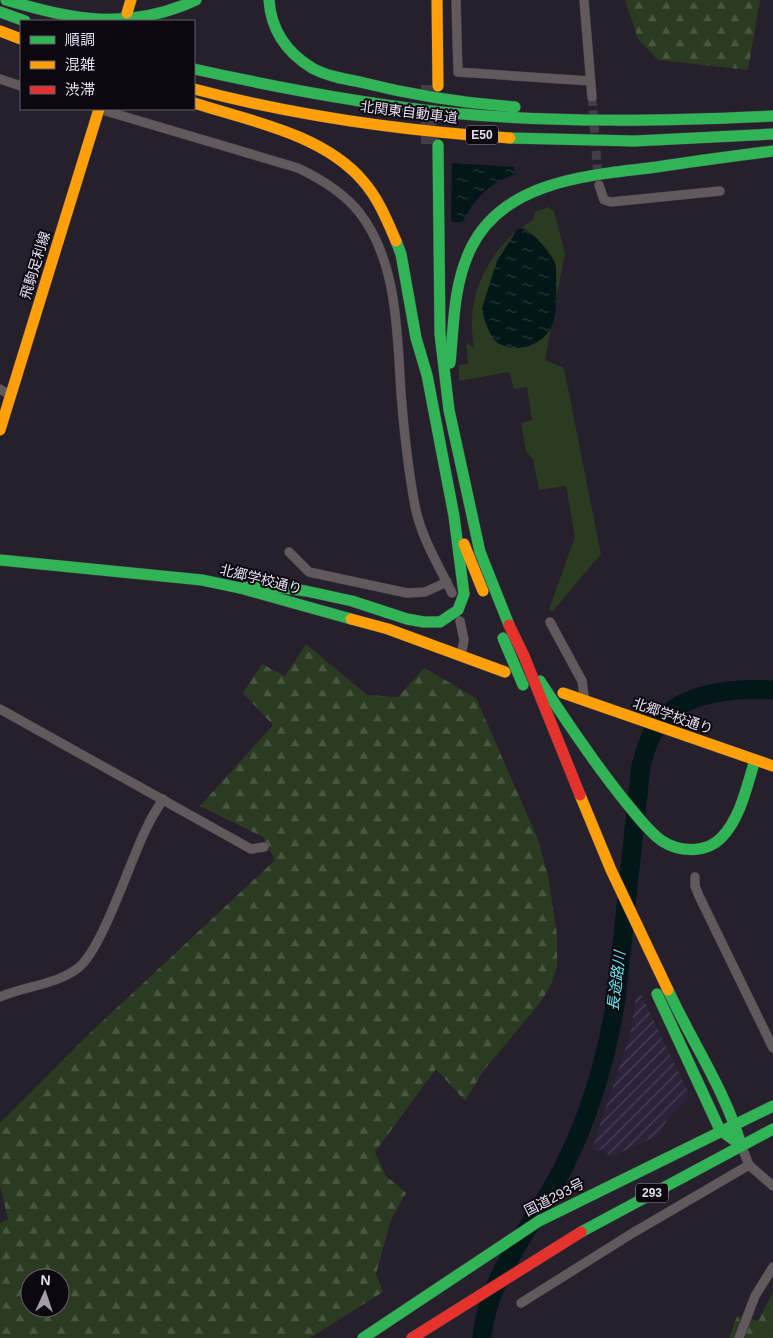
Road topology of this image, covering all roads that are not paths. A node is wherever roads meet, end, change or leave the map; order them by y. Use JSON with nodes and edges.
{"nodes":[{"id":1,"x":6,"y":0,"type":"edge"},
{"id":2,"x":131,"y":0,"type":"edge"},
{"id":3,"x":196,"y":0,"type":"edge"},
{"id":4,"x":269,"y":0,"type":"edge"},
{"id":5,"x":427,"y":0,"type":"edge"},
{"id":6,"x":437,"y":0,"type":"edge"},
{"id":7,"x":456,"y":0,"type":"edge"},
{"id":8,"x":584,"y":0,"type":"edge"},
{"id":9,"x":0,"y":12,"type":"edge"},
{"id":10,"x":127,"y":13,"type":"dead end"},
{"id":11,"x":22,"y":20,"type":"edge"},
{"id":12,"x":120,"y":20,"type":"edge"},
{"id":13,"x":138,"y":20,"type":"edge"},
{"id":14,"x":0,"y":32,"type":"edge"},
{"id":15,"x":20,"y":39,"type":"edge"},
{"id":16,"x":195,"y":69,"type":"edge"},
{"id":17,"x":0,"y":79,"type":"edge"},
{"id":18,"x":590,"y":81,"type":"junction"},
{"id":19,"x":20,"y":86,"type":"edge"},
{"id":20,"x":195,"y":89,"type":"edge"},
{"id":21,"x":592,"y":97,"type":"tunnel mouth"},
{"id":22,"x":195,"y":103,"type":"edge"},
{"id":23,"x":99,"y":110,"type":"edge"},
{"id":24,"x":102,"y":110,"type":"edge"},
{"id":25,"x":773,"y":116,"type":"edge"},
{"id":26,"x":623,"y":121,"type":"junction"},
{"id":27,"x":773,"y":134,"type":"edge"},
{"id":28,"x":773,"y":151,"type":"edge"},
{"id":29,"x":598,"y":186,"type":"tunnel mouth"},
{"id":30,"x":720,"y":191,"type":"dead end"},
{"id":31,"x":427,"y":375,"type":"junction"},
{"id":32,"x":447,"y":388,"type":"junction"},
{"id":33,"x":5,"y":392,"type":"edge"},
{"id":34,"x":0,"y":430,"type":"edge"},
{"id":35,"x":454,"y":516,"type":"junction"},
{"id":36,"x":288,"y":552,"type":"dead end"},
{"id":37,"x":0,"y":560,"type":"edge"},
{"id":38,"x":447,"y":582,"type":"junction"},
{"id":39,"x":240,"y":588,"type":"junction"},
{"id":40,"x":452,"y":593,"type":"dead end"},
{"id":41,"x":460,"y":621,"type":"dead end"},
{"id":42,"x":550,"y":622,"type":"dead end"},
{"id":43,"x":462,"y":656,"type":"junction"},
{"id":44,"x":524,"y":656,"type":"junction"},
{"id":45,"x":505,"y":672,"type":"dead end"},
{"id":46,"x":563,"y":693,"type":"dead end"},
{"id":47,"x":585,"y":701,"type":"junction"},
{"id":48,"x":0,"y":709,"type":"edge"},
{"id":49,"x":755,"y":760,"type":"junction"},
{"id":50,"x":773,"y":766,"type":"edge"},
{"id":51,"x":163,"y":799,"type":"junction"},
{"id":52,"x":264,"y":847,"type":"dead end"},
{"id":53,"x":608,"y":874,"type":"junction"},
{"id":54,"x":695,"y":877,"type":"dead end"},
{"id":55,"x":640,"y":943,"type":"junction"},
{"id":56,"x":0,"y":997,"type":"edge"},
{"id":57,"x":773,"y":1048,"type":"edge"},
{"id":58,"x":773,"y":1106,"type":"edge"},
{"id":59,"x":735,"y":1124,"type":"junction"},
{"id":60,"x":773,"y":1129,"type":"edge"},
{"id":61,"x":720,"y":1130,"type":"junction"},
{"id":62,"x":741,"y":1145,"type":"junction"},
{"id":63,"x":749,"y":1164,"type":"junction"},
{"id":64,"x":773,"y":1186,"type":"edge"},
{"id":65,"x":773,"y":1267,"type":"edge"},
{"id":66,"x":521,"y":1303,"type":"dead end"},
{"id":67,"x":363,"y":1338,"type":"edge"},
{"id":68,"x":412,"y":1338,"type":"edge"},
{"id":69,"x":739,"y":1338,"type":"edge"}],
"edges":[{"from":1,"to":12,"type":"main road"},
{"from":2,"to":10,"type":"main road"},
{"from":3,"to":13,"type":"main road"},
{"from":4,"to":26,"type":"main road"},
{"from":5,"to":6,"type":"main road"},
{"from":7,"to":18,"type":"street"},
{"from":8,"to":18,"type":"street"},
{"from":9,"to":11,"type":"main road"},
{"from":14,"to":15,"type":"main road"},
{"from":16,"to":26,"type":"main road","name":"北関東自動車道","number":"E50"},
{"from":17,"to":19,"type":"street"},
{"from":18,"to":21,"type":"street"},
{"from":20,"to":27,"type":"main road","name":"北関東自動車道","number":"E50"},
{"from":22,"to":31,"type":"main road"},
{"from":23,"to":33,"type":"main road","name":"飛駒足利線"},
{"from":24,"to":38,"type":"street"},
{"from":25,"to":26,"type":"main road","name":"北関東自動車道","number":"E50"},
{"from":28,"to":32,"type":"main road"},
{"from":29,"to":30,"type":"street"},
{"from":31,"to":32,"type":"main road"},
{"from":31,"to":35,"type":"main road"},
{"from":32,"to":44,"type":"main road"},
{"from":33,"to":34,"type":"main road","name":"飛駒足利線"},
{"from":35,"to":39,"type":"main road"},
{"from":35,"to":53,"type":"main road"},
{"from":36,"to":38,"type":"street"},
{"from":37,"to":39,"type":"main road","name":"北郷学校通り"},
{"from":38,"to":40,"type":"street"},
{"from":39,"to":43,"type":"main road","name":"北郷学校通り"},
{"from":41,"to":43,"type":"street"},
{"from":42,"to":47,"type":"street"},
{"from":43,"to":45,"type":"main road","name":"北郷学校通り"},
{"from":44,"to":49,"type":"main road"},
{"from":44,"to":53,"type":"main road"},
{"from":46,"to":47,"type":"main road","name":"北郷学校通り"},
{"from":47,"to":49,"type":"main road","name":"北郷学校通り"},
{"from":48,"to":51,"type":"street"},
{"from":49,"to":50,"type":"main road","name":"北郷学校通り"},
{"from":51,"to":52,"type":"street"},
{"from":51,"to":56,"type":"street"},
{"from":53,"to":55,"type":"main road"},
{"from":54,"to":57,"type":"street"},
{"from":55,"to":59,"type":"main road"},
{"from":55,"to":61,"type":"main road"},
{"from":58,"to":59,"type":"main road","name":"国道293号","number":"293"},
{"from":59,"to":61,"type":"main road","name":"国道293号","number":"293"},
{"from":59,"to":62,"type":"main road"},
{"from":60,"to":62,"type":"main road","number":"293"},
{"from":61,"to":62,"type":"main road"},
{"from":61,"to":67,"type":"main road","name":"国道293号","number":"293"},
{"from":62,"to":63,"type":"street"},
{"from":62,"to":68,"type":"main road","number":"293"},
{"from":63,"to":64,"type":"street"},
{"from":63,"to":66,"type":"street"},
{"from":65,"to":69,"type":"street"}]}
